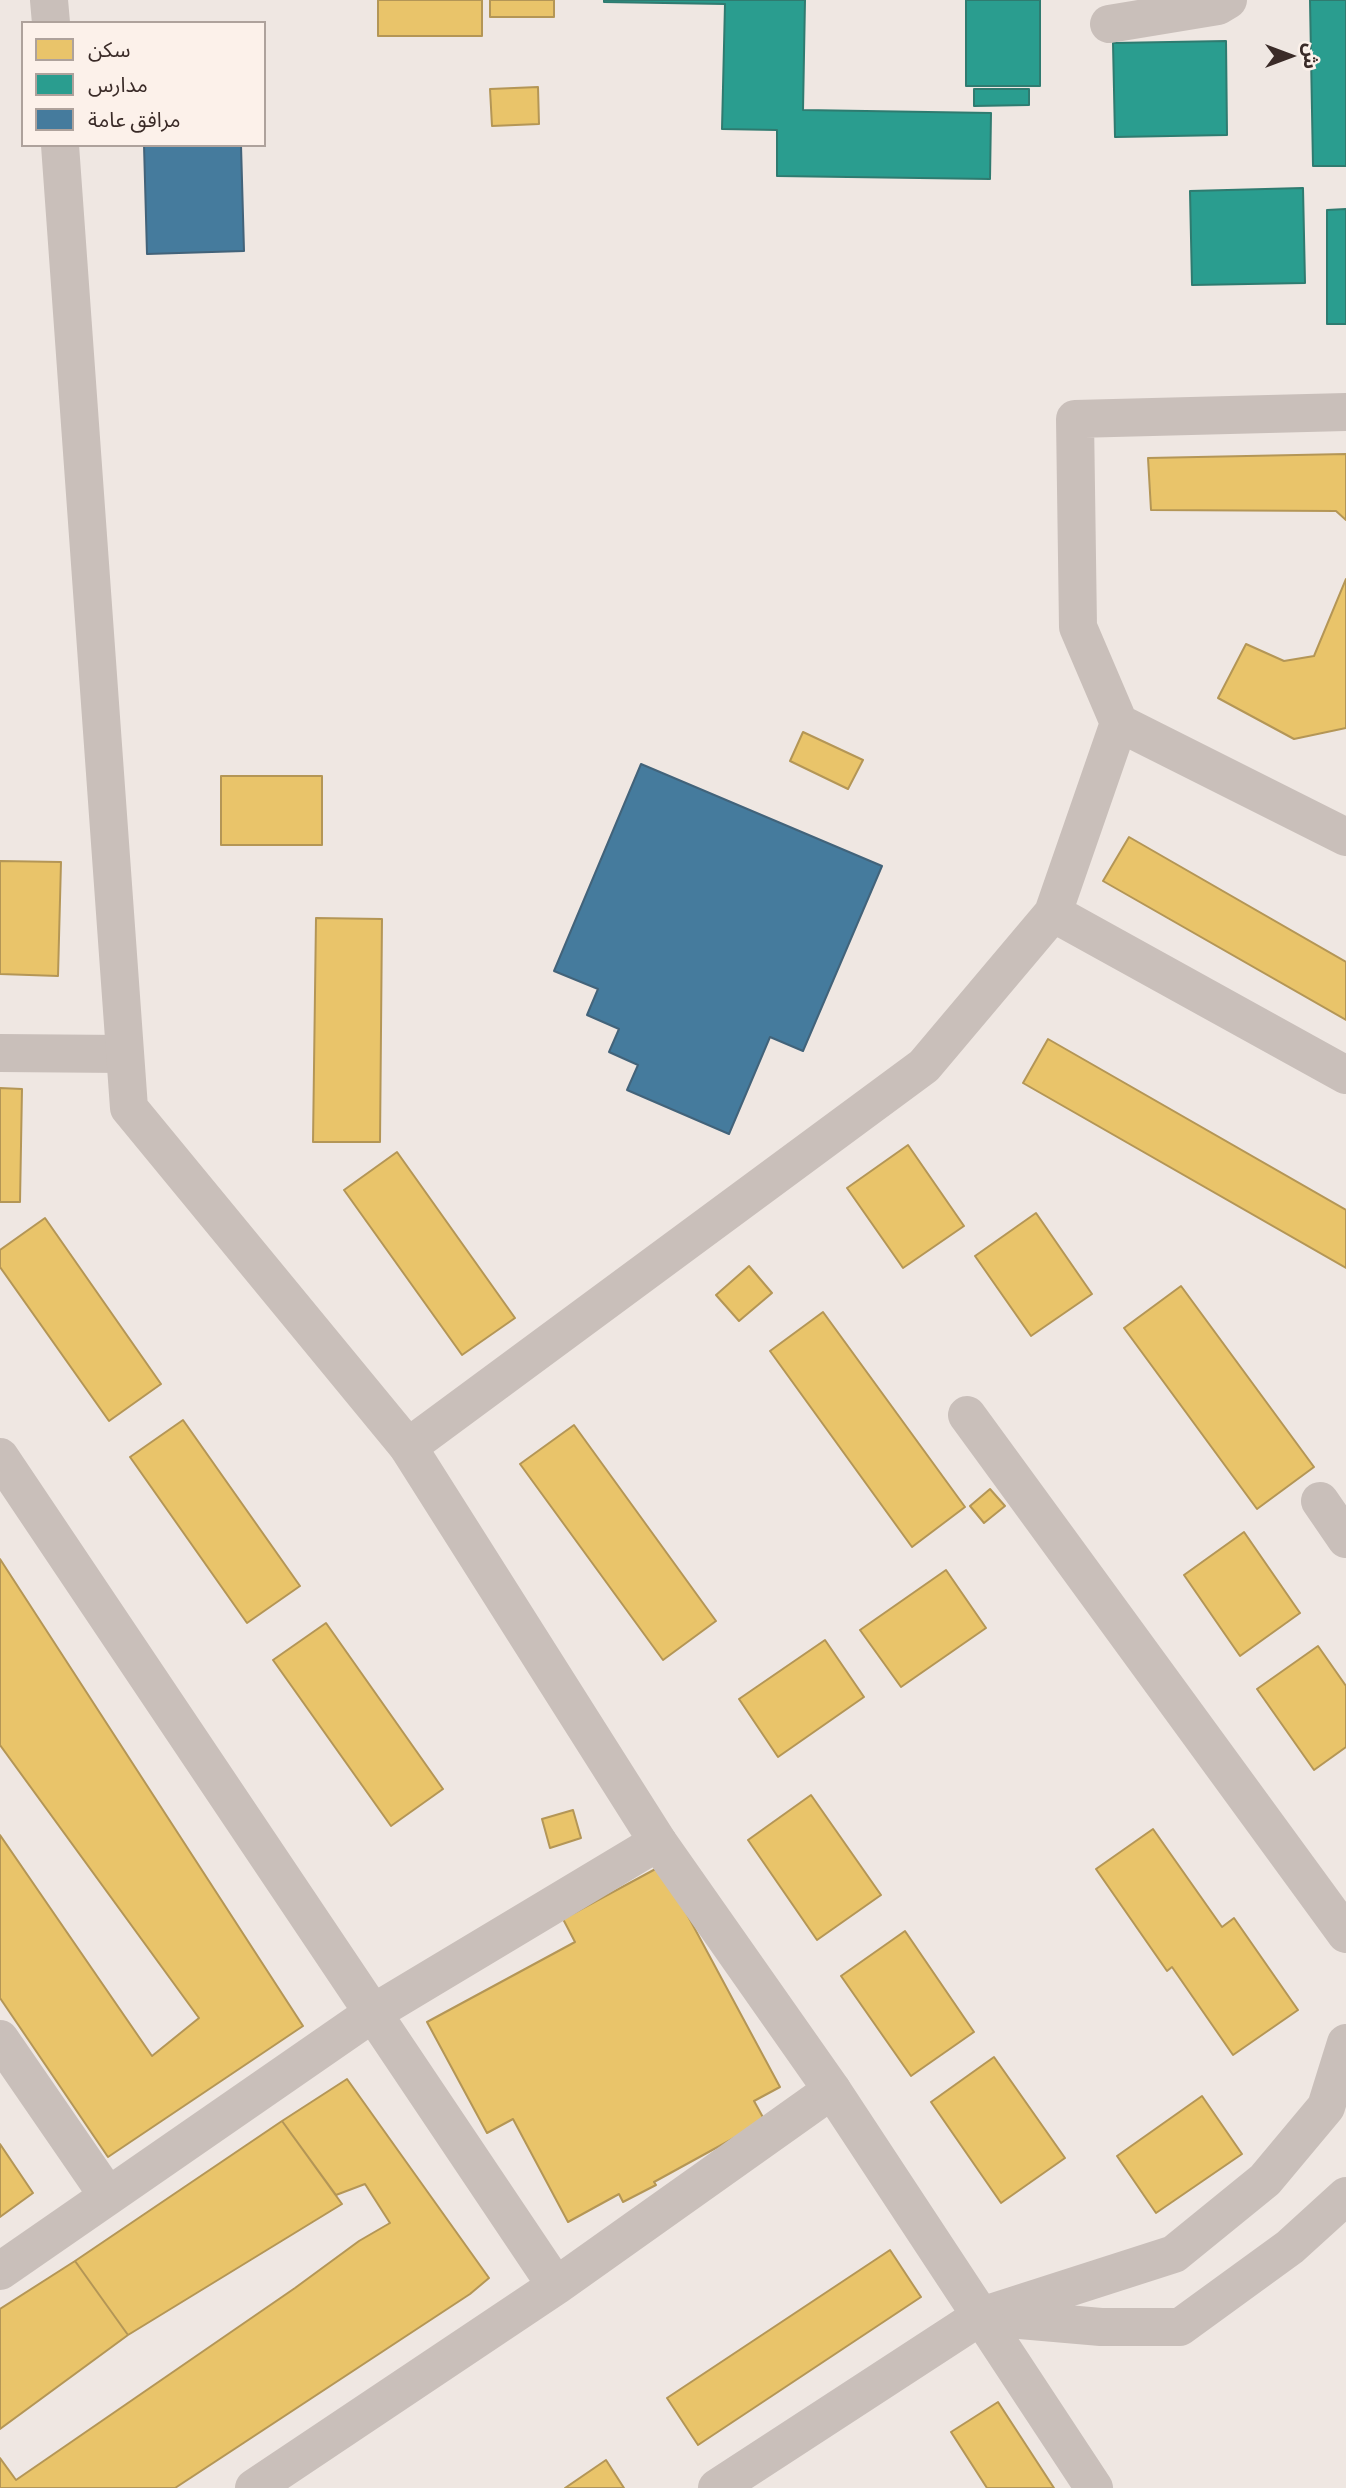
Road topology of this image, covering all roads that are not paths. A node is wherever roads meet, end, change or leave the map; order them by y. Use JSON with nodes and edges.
{"nodes":[{"id":1,"x":49,"y":0,"type":"edge"},
{"id":2,"x":1228,"y":0,"type":"edge"},
{"id":3,"x":51,"y":21,"type":"edge"},
{"id":4,"x":1109,"y":24,"type":"dead end"},
{"id":5,"x":60,"y":147,"type":"edge"},
{"id":6,"x":1346,"y":412,"type":"edge"},
{"id":7,"x":1119,"y":723,"type":"junction"},
{"id":8,"x":1346,"y":838,"type":"edge"},
{"id":9,"x":1053,"y":913,"type":"junction"},
{"id":10,"x":0,"y":1053,"type":"edge"},
{"id":11,"x":124,"y":1054,"type":"junction"},
{"id":12,"x":1346,"y":1076,"type":"edge"},
{"id":13,"x":967,"y":1415,"type":"dead end"},
{"id":14,"x":408,"y":1447,"type":"junction"},
{"id":15,"x":0,"y":1457,"type":"edge"},
{"id":16,"x":1320,"y":1501,"type":"dead end"},
{"id":17,"x":1346,"y":1539,"type":"edge"},
{"id":18,"x":658,"y":1842,"type":"junction"},
{"id":19,"x":1346,"y":1934,"type":"edge"},
{"id":20,"x":373,"y":2013,"type":"junction"},
{"id":21,"x":0,"y":2039,"type":"edge"},
{"id":22,"x":1346,"y":2043,"type":"edge"},
{"id":23,"x":832,"y":2090,"type":"junction"},
{"id":24,"x":108,"y":2196,"type":"junction"},
{"id":25,"x":1346,"y":2196,"type":"edge"},
{"id":26,"x":0,"y":2271,"type":"edge"},
{"id":27,"x":556,"y":2286,"type":"junction"},
{"id":28,"x":981,"y":2316,"type":"junction"},
{"id":29,"x":254,"y":2488,"type":"edge"},
{"id":30,"x":716,"y":2488,"type":"edge"},
{"id":31,"x":1094,"y":2488,"type":"edge"}],
"edges":[{"from":1,"to":3,"type":"street"},
{"from":2,"to":4,"type":"street"},
{"from":5,"to":11,"type":"street"},
{"from":6,"to":7,"type":"street"},
{"from":7,"to":8,"type":"street"},
{"from":7,"to":9,"type":"street"},
{"from":9,"to":12,"type":"street"},
{"from":9,"to":14,"type":"street"},
{"from":10,"to":11,"type":"street"},
{"from":11,"to":14,"type":"street"},
{"from":13,"to":19,"type":"street"},
{"from":14,"to":18,"type":"street"},
{"from":15,"to":20,"type":"street"},
{"from":16,"to":17,"type":"street"},
{"from":18,"to":20,"type":"street"},
{"from":18,"to":23,"type":"street"},
{"from":20,"to":24,"type":"street"},
{"from":20,"to":27,"type":"street"},
{"from":21,"to":24,"type":"street"},
{"from":22,"to":28,"type":"street"},
{"from":23,"to":27,"type":"street"},
{"from":23,"to":28,"type":"street"},
{"from":24,"to":26,"type":"street"},
{"from":25,"to":28,"type":"street"},
{"from":27,"to":29,"type":"street"},
{"from":28,"to":30,"type":"street"},
{"from":28,"to":31,"type":"street"}]}
